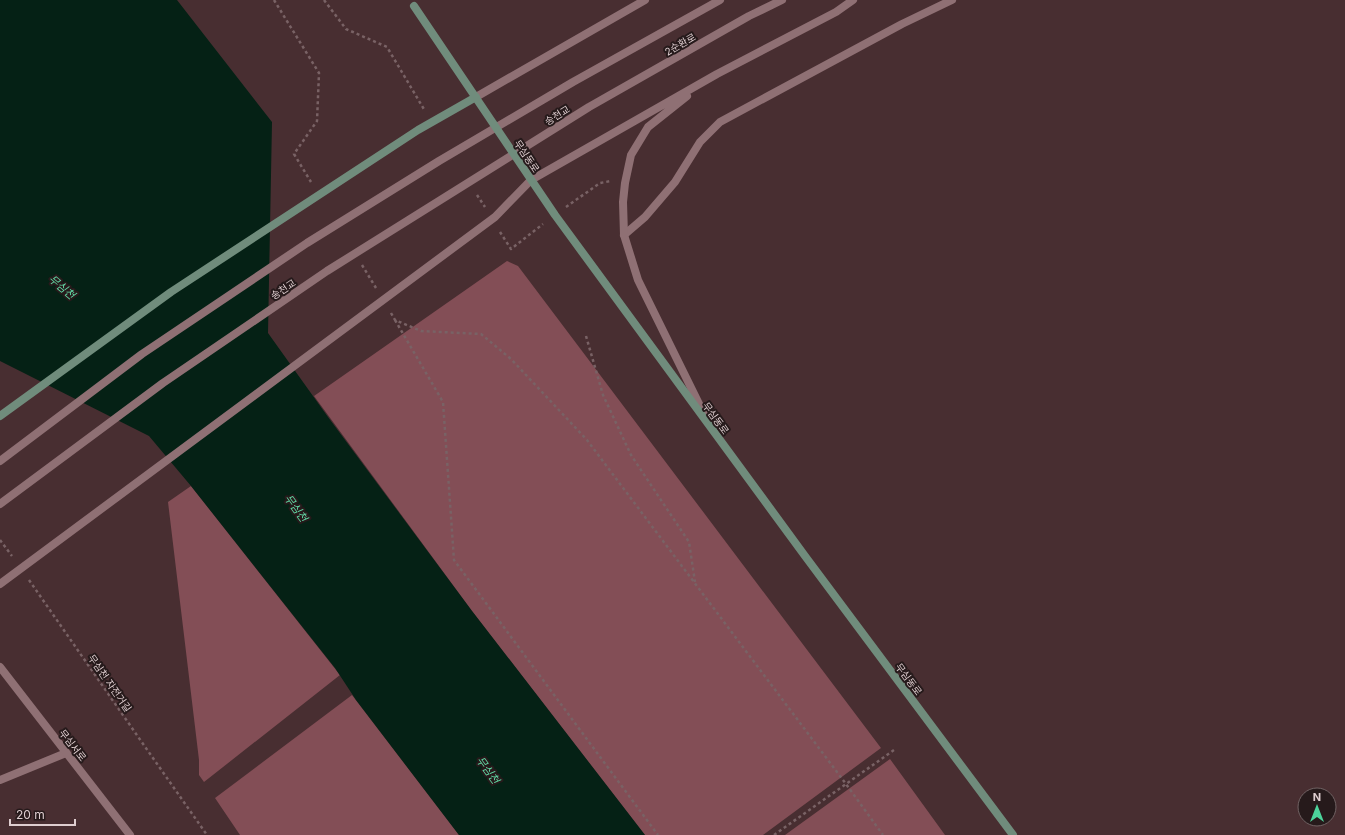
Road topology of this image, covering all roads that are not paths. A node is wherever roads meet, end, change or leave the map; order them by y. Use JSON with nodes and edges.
{"nodes":[{"id":1,"x":645,"y":0,"type":"edge"},
{"id":2,"x":720,"y":0,"type":"edge"},
{"id":3,"x":782,"y":0,"type":"edge"},
{"id":4,"x":853,"y":0,"type":"edge"},
{"id":5,"x":952,"y":0,"type":"edge"},
{"id":6,"x":414,"y":6,"type":"dead end"},
{"id":7,"x":716,"y":74,"type":"junction"},
{"id":8,"x":573,"y":82,"type":"joint"},
{"id":9,"x":476,"y":98,"type":"junction"},
{"id":10,"x":589,"y":107,"type":"joint"},
{"id":11,"x":531,"y":180,"type":"junction"},
{"id":12,"x":624,"y":235,"type":"junction"},
{"id":13,"x":0,"y":416,"type":"edge"},
{"id":14,"x":710,"y":427,"type":"junction"},
{"id":15,"x":0,"y":461,"type":"edge"},
{"id":16,"x":0,"y":504,"type":"edge"},
{"id":17,"x":0,"y":584,"type":"edge"},
{"id":18,"x":0,"y":667,"type":"edge"},
{"id":19,"x":0,"y":675,"type":"edge"},
{"id":20,"x":9,"y":679,"type":"junction"},
{"id":21,"x":66,"y":753,"type":"junction"},
{"id":22,"x":0,"y":780,"type":"edge"},
{"id":23,"x":130,"y":835,"type":"edge"},
{"id":24,"x":1013,"y":835,"type":"edge"}],
"edges":[{"from":1,"to":9,"type":"street"},
{"from":2,"to":8,"type":"street","name":"2순환로"},
{"from":3,"to":10,"type":"street","name":"2순환로"},
{"from":4,"to":7,"type":"street"},
{"from":5,"to":12,"type":"street"},
{"from":6,"to":9,"type":"main road","name":"무심동로"},
{"from":7,"to":11,"type":"street"},
{"from":7,"to":12,"type":"street"},
{"from":8,"to":15,"type":"street","name":"송천교"},
{"from":9,"to":11,"type":"main road","name":"무심동로"},
{"from":9,"to":13,"type":"main road"},
{"from":10,"to":16,"type":"street","name":"송천교"},
{"from":11,"to":14,"type":"main road","name":"무심동로"},
{"from":11,"to":17,"type":"street"},
{"from":12,"to":14,"type":"street"},
{"from":14,"to":24,"type":"main road","name":"무심동로"},
{"from":18,"to":20,"type":"street","name":"무심서로"},
{"from":19,"to":20,"type":"street"},
{"from":20,"to":21,"type":"street","name":"무심서로"},
{"from":21,"to":22,"type":"street"},
{"from":21,"to":23,"type":"street","name":"무심서로"}]}
